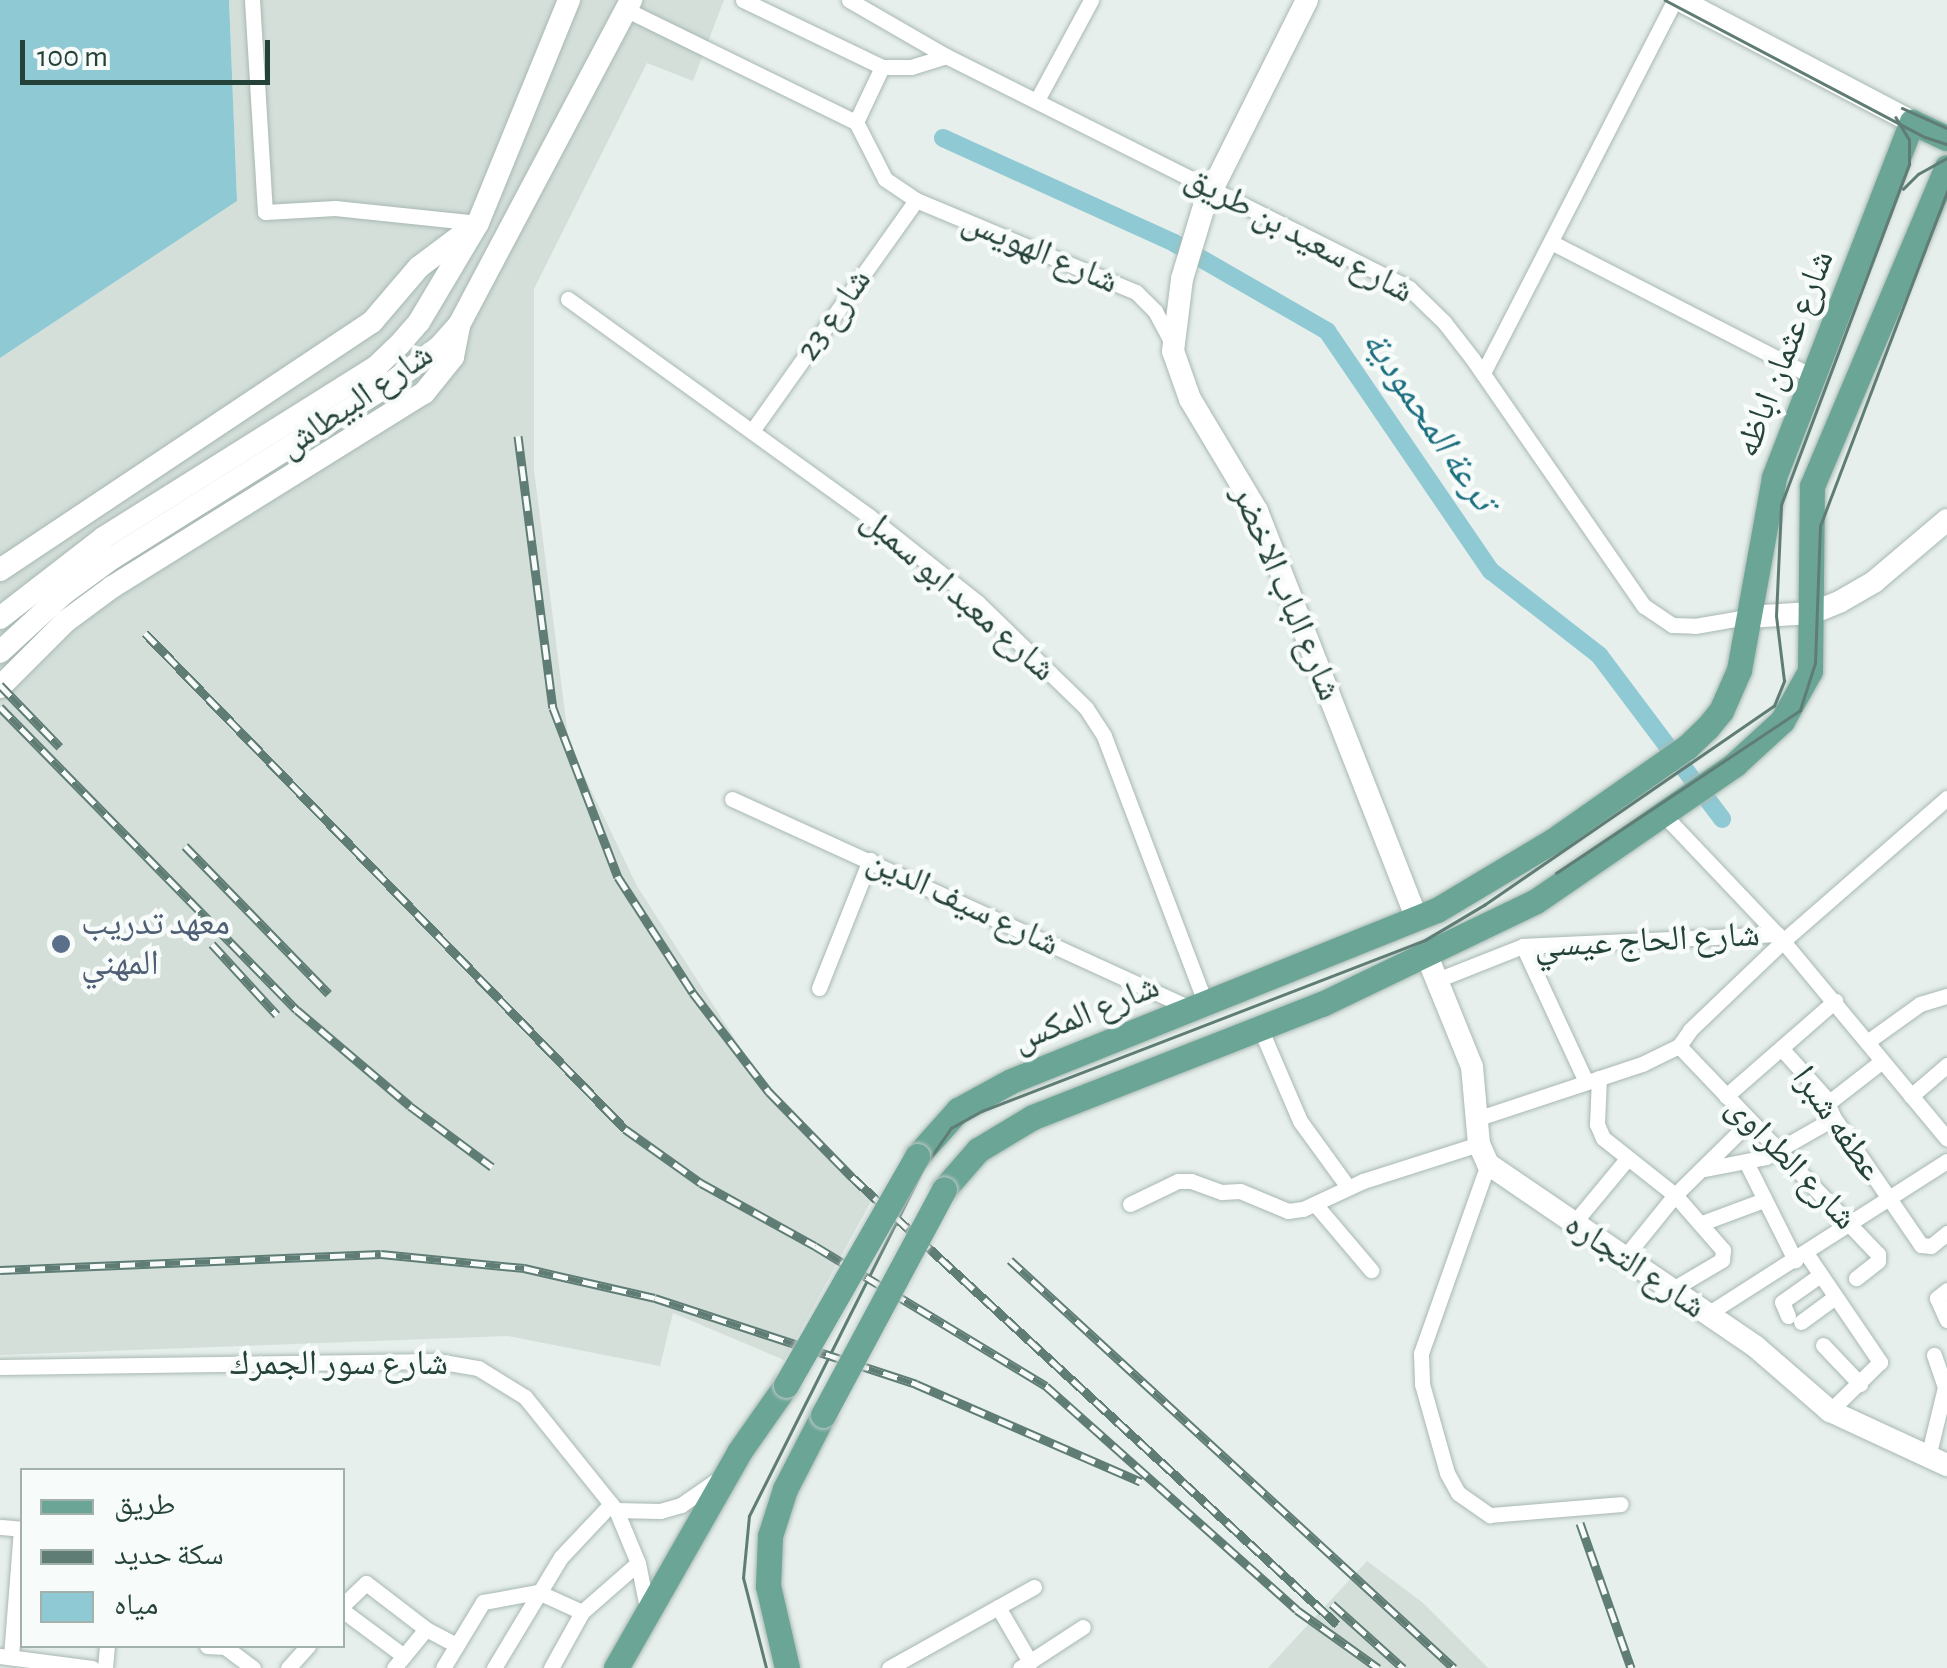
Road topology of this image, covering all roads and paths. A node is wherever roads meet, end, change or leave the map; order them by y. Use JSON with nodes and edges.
{"nodes":[{"id":1,"x":252,"y":0,"type":"edge"},
{"id":2,"x":569,"y":0,"type":"edge"},
{"id":3,"x":743,"y":0,"type":"edge"},
{"id":4,"x":849,"y":0,"type":"edge"},
{"id":5,"x":1091,"y":0,"type":"edge"},
{"id":6,"x":1307,"y":0,"type":"edge"},
{"id":7,"x":1678,"y":0,"type":"edge"},
{"id":8,"x":629,"y":5,"type":"edge"},
{"id":9,"x":946,"y":56,"type":"junction"},
{"id":10,"x":882,"y":67,"type":"junction"},
{"id":11,"x":1037,"y":100,"type":"junction"},
{"id":12,"x":856,"y":122,"type":"junction"},
{"id":13,"x":1912,"y":122,"type":"junction"},
{"id":14,"x":1947,"y":138,"type":"edge"},
{"id":15,"x":1947,"y":167,"type":"edge"},
{"id":16,"x":1211,"y":190,"type":"junction"},
{"id":17,"x":916,"y":200,"type":"junction"},
{"id":18,"x":478,"y":223,"type":"junction"},
{"id":19,"x":1550,"y":242,"type":"junction"},
{"id":20,"x":568,"y":299,"type":"dead end"},
{"id":21,"x":459,"y":326,"type":"junction"},
{"id":22,"x":1174,"y":347,"type":"junction"},
{"id":23,"x":1483,"y":373,"type":"junction"},
{"id":24,"x":384,"y":374,"type":"junction"},
{"id":25,"x":1812,"y":376,"type":"junction"},
{"id":26,"x":752,"y":431,"type":"junction"},
{"id":27,"x":1947,"y":520,"type":"edge"},
{"id":28,"x":0,"y":570,"type":"edge"},
{"id":29,"x":1812,"y":614,"type":"junction"},
{"id":30,"x":1747,"y":617,"type":"junction"},
{"id":31,"x":0,"y":618,"type":"edge"},
{"id":32,"x":0,"y":652,"type":"edge"},
{"id":33,"x":0,"y":687,"type":"edge"},
{"id":34,"x":1947,"y":798,"type":"edge"},
{"id":35,"x":732,"y":800,"type":"dead end"},
{"id":36,"x":1663,"y":814,"type":"junction"},
{"id":37,"x":870,"y":860,"type":"junction"},
{"id":38,"x":1417,"y":920,"type":"junction"},
{"id":39,"x":1780,"y":938,"type":"junction"},
{"id":40,"x":1524,"y":946,"type":"junction"},
{"id":41,"x":1427,"y":956,"type":"junction"},
{"id":42,"x":1437,"y":980,"type":"junction"},
{"id":43,"x":819,"y":988,"type":"dead end"},
{"id":44,"x":1947,"y":996,"type":"edge"},
{"id":45,"x":1835,"y":1000,"type":"junction"},
{"id":46,"x":1199,"y":1006,"type":"junction"},
{"id":47,"x":1260,"y":1028,"type":"junction"},
{"id":48,"x":1867,"y":1042,"type":"junction"},
{"id":49,"x":1679,"y":1046,"type":"junction"},
{"id":50,"x":1781,"y":1048,"type":"junction"},
{"id":51,"x":1882,"y":1061,"type":"junction"},
{"id":52,"x":1947,"y":1065,"type":"edge"},
{"id":53,"x":1593,"y":1080,"type":"junction"},
{"id":54,"x":1726,"y":1096,"type":"junction"},
{"id":55,"x":1911,"y":1096,"type":"junction"},
{"id":56,"x":1830,"y":1111,"type":"junction"},
{"id":57,"x":1479,"y":1118,"type":"junction"},
{"id":58,"x":1750,"y":1121,"type":"junction"},
{"id":59,"x":1946,"y":1137,"type":"edge"},
{"id":60,"x":1779,"y":1152,"type":"junction"},
{"id":61,"x":1484,"y":1154,"type":"junction"},
{"id":62,"x":1627,"y":1159,"type":"junction"},
{"id":63,"x":1947,"y":1161,"type":"edge"},
{"id":64,"x":1746,"y":1162,"type":"junction"},
{"id":65,"x":1704,"y":1169,"type":"junction"},
{"id":66,"x":1348,"y":1187,"type":"junction"},
{"id":67,"x":1674,"y":1195,"type":"junction"},
{"id":68,"x":1764,"y":1200,"type":"junction"},
{"id":69,"x":1891,"y":1201,"type":"junction"},
{"id":70,"x":1130,"y":1204,"type":"dead end"},
{"id":71,"x":1315,"y":1204,"type":"junction"},
{"id":72,"x":1702,"y":1223,"type":"junction"},
{"id":73,"x":1573,"y":1224,"type":"junction"},
{"id":74,"x":1851,"y":1225,"type":"junction"},
{"id":75,"x":1947,"y":1233,"type":"edge"},
{"id":76,"x":1800,"y":1257,"type":"junction"},
{"id":77,"x":1624,"y":1258,"type":"junction"},
{"id":78,"x":1371,"y":1270,"type":"dead end"},
{"id":79,"x":1820,"y":1276,"type":"junction"},
{"id":80,"x":1856,"y":1278,"type":"dead end"},
{"id":81,"x":1671,"y":1290,"type":"junction"},
{"id":82,"x":1942,"y":1294,"type":"edge"},
{"id":83,"x":1835,"y":1297,"type":"junction"},
{"id":84,"x":1706,"y":1315,"type":"junction"},
{"id":85,"x":1947,"y":1320,"type":"edge"},
{"id":86,"x":1823,"y":1345,"type":"dead end"},
{"id":87,"x":1934,"y":1355,"type":"dead end"},
{"id":88,"x":0,"y":1367,"type":"edge"},
{"id":89,"x":1860,"y":1384,"type":"junction"},
{"id":90,"x":1830,"y":1411,"type":"junction"},
{"id":91,"x":739,"y":1452,"type":"junction"},
{"id":92,"x":1938,"y":1461,"type":"edge"},
{"id":93,"x":1621,"y":1504,"type":"dead end"},
{"id":94,"x":614,"y":1507,"type":"junction"},
{"id":95,"x":20,"y":1545,"type":"edge"},
{"id":96,"x":638,"y":1564,"type":"junction"},
{"id":97,"x":1034,"y":1587,"type":"dead end"},
{"id":98,"x":538,"y":1592,"type":"junction"},
{"id":99,"x":345,"y":1605,"type":"edge"},
{"id":100,"x":998,"y":1607,"type":"junction"},
{"id":101,"x":345,"y":1611,"type":"edge"},
{"id":102,"x":582,"y":1612,"type":"junction"},
{"id":103,"x":647,"y":1612,"type":"junction"},
{"id":104,"x":1083,"y":1628,"type":"dead end"},
{"id":105,"x":426,"y":1630,"type":"junction"},
{"id":106,"x":456,"y":1645,"type":"junction"},
{"id":107,"x":228,"y":1648,"type":"edge"},
{"id":108,"x":306,"y":1648,"type":"edge"},
{"id":109,"x":53,"y":1654,"type":"edge"},
{"id":110,"x":6,"y":1656,"type":"edge"},
{"id":111,"x":399,"y":1662,"type":"edge"},
{"id":112,"x":1025,"y":1665,"type":"edge"},
{"id":113,"x":92,"y":1668,"type":"edge"},
{"id":114,"x":252,"y":1668,"type":"edge"},
{"id":115,"x":288,"y":1668,"type":"edge"},
{"id":116,"x":443,"y":1668,"type":"edge"},
{"id":117,"x":494,"y":1668,"type":"edge"},
{"id":118,"x":552,"y":1668,"type":"edge"},
{"id":119,"x":616,"y":1668,"type":"edge"},
{"id":120,"x":787,"y":1668,"type":"edge"},
{"id":121,"x":890,"y":1668,"type":"edge"}],
"edges":[{"from":1,"to":18,"type":"street"},
{"from":2,"to":18,"type":"street","name":"شارع البيطاش"},
{"from":3,"to":10,"type":"street"},
{"from":4,"to":9,"type":"street","name":"شارع سعيد بن طريق"},
{"from":5,"to":11,"type":"street"},
{"from":6,"to":16,"type":"street"},
{"from":7,"to":13,"type":"street"},
{"from":7,"to":19,"type":"street"},
{"from":8,"to":12,"type":"street"},
{"from":8,"to":21,"type":"street","name":"شارع البيطاش"},
{"from":9,"to":10,"type":"street"},
{"from":9,"to":11,"type":"street","name":"شارع سعيد بن طريق"},
{"from":10,"to":12,"type":"street"},
{"from":11,"to":16,"type":"street","name":"شارع سعيد بن طريق"},
{"from":12,"to":17,"type":"street","name":"شارع الهويس"},
{"from":13,"to":14,"type":"main road"},
{"from":13,"to":25,"type":"main road","name":"شارع عثمان اباظه"},
{"from":15,"to":29,"type":"main road","name":"شارع عثمان اباظه"},
{"from":16,"to":22,"type":"street","name":"شارع الباب الاخضر"},
{"from":16,"to":23,"type":"street","name":"شارع سعيد بن طريق"},
{"from":17,"to":22,"type":"street","name":"شارع الهويس"},
{"from":17,"to":26,"type":"street","name":"شارع 23"},
{"from":18,"to":24,"type":"street","name":"شارع البيطاش"},
{"from":18,"to":28,"type":"street"},
{"from":19,"to":23,"type":"street"},
{"from":19,"to":25,"type":"street"},
{"from":20,"to":26,"type":"street","name":"شارع معبد ابو سمبل"},
{"from":21,"to":24,"type":"street","name":"شارع البيطاش"},
{"from":21,"to":33,"type":"street"},
{"from":22,"to":38,"type":"street","name":"شارع الباب الاخضر"},
{"from":23,"to":30,"type":"street","name":"شارع سعيد بن طريق"},
{"from":24,"to":31,"type":"street","name":"شارع البيطاش"},
{"from":24,"to":32,"type":"street","name":"شارع البيطاش"},
{"from":25,"to":30,"type":"main road","name":"شارع عثمان اباظه"},
{"from":26,"to":46,"type":"street","name":"شارع معبد ابو سمبل"},
{"from":27,"to":29,"type":"street"},
{"from":29,"to":30,"type":"street"},
{"from":29,"to":36,"type":"main road"},
{"from":30,"to":38,"type":"main road","name":"شارع المكس"},
{"from":34,"to":39,"type":"street"},
{"from":35,"to":37,"type":"street","name":"شارع سيف الدين"},
{"from":36,"to":39,"type":"street"},
{"from":36,"to":41,"type":"main road"},
{"from":37,"to":43,"type":"street"},
{"from":37,"to":46,"type":"street","name":"شارع سيف الدين"},
{"from":38,"to":46,"type":"main road","name":"شارع المكس"},
{"from":39,"to":40,"type":"street","name":"شارع الحاج عيسي"},
{"from":39,"to":45,"type":"street","name":"شارع الحاج عيسي"},
{"from":39,"to":49,"type":"street"},
{"from":40,"to":42,"type":"street","name":"شارع الحاج عيسي"},
{"from":40,"to":53,"type":"street"},
{"from":41,"to":42,"type":"street"},
{"from":41,"to":47,"type":"main road"},
{"from":42,"to":57,"type":"street"},
{"from":44,"to":48,"type":"street"},
{"from":45,"to":48,"type":"street","name":"شارع الحاج عيسي"},
{"from":45,"to":50,"type":"street"},
{"from":46,"to":91,"type":"main road","name":"شارع المكس","bridge":true},
{"from":47,"to":66,"type":"street"},
{"from":47,"to":120,"type":"main road","bridge":true},
{"from":48,"to":51,"type":"street","name":"شارع الحاج عيسي"},
{"from":49,"to":53,"type":"street"},
{"from":49,"to":54,"type":"street","name":"شارع الطراوى"},
{"from":50,"to":54,"type":"street"},
{"from":50,"to":56,"type":"street","name":"عطفه شبرا"},
{"from":51,"to":55,"type":"street","name":"شارع الحاج عيسي"},
{"from":51,"to":56,"type":"street"},
{"from":52,"to":55,"type":"street"},
{"from":53,"to":57,"type":"street"},
{"from":53,"to":62,"type":"street"},
{"from":54,"to":58,"type":"street","name":"شارع الطراوى"},
{"from":55,"to":59,"type":"street","name":"شارع الحاج عيسي"},
{"from":56,"to":60,"type":"street"},
{"from":56,"to":69,"type":"street","name":"عطفه شبرا"},
{"from":57,"to":61,"type":"street"},
{"from":58,"to":60,"type":"street","name":"شارع الطراوى"},
{"from":58,"to":65,"type":"street"},
{"from":60,"to":64,"type":"street"},
{"from":60,"to":74,"type":"street","name":"شارع الطراوى"},
{"from":61,"to":66,"type":"street"},
{"from":61,"to":73,"type":"street","name":"شارع التجاره"},
{"from":61,"to":93,"type":"street"},
{"from":62,"to":67,"type":"street"},
{"from":62,"to":73,"type":"street"},
{"from":63,"to":69,"type":"street"},
{"from":64,"to":65,"type":"street"},
{"from":64,"to":68,"type":"street"},
{"from":65,"to":67,"type":"street"},
{"from":66,"to":71,"type":"street"},
{"from":67,"to":72,"type":"street"},
{"from":67,"to":77,"type":"street"},
{"from":68,"to":72,"type":"street"},
{"from":68,"to":76,"type":"street"},
{"from":69,"to":74,"type":"street"},
{"from":69,"to":75,"type":"street","name":"عطفه شبرا"},
{"from":70,"to":71,"type":"street"},
{"from":71,"to":78,"type":"street"},
{"from":72,"to":81,"type":"street"},
{"from":73,"to":77,"type":"street","name":"شارع التجاره"},
{"from":74,"to":76,"type":"street"},
{"from":74,"to":80,"type":"street","name":"شارع الطراوى"},
{"from":76,"to":79,"type":"street"},
{"from":76,"to":84,"type":"street"},
{"from":77,"to":81,"type":"street","name":"شارع التجاره"},
{"from":79,"to":83,"type":"street"},
{"from":79,"to":83,"type":"street"},
{"from":81,"to":84,"type":"street","name":"شارع التجاره"},
{"from":82,"to":85,"type":"street"},
{"from":83,"to":89,"type":"street"},
{"from":84,"to":90,"type":"street","name":"شارع التجاره"},
{"from":86,"to":89,"type":"street"},
{"from":87,"to":92,"type":"street"},
{"from":88,"to":94,"type":"street","name":"شارع سور الجمرك"},
{"from":89,"to":90,"type":"street"},
{"from":90,"to":92,"type":"street","name":"شارع التجاره"},
{"from":91,"to":94,"type":"street"},
{"from":91,"to":103,"type":"main road","name":"شارع المكس"},
{"from":94,"to":96,"type":"street","name":"شارع سور الجمرك"},
{"from":94,"to":98,"type":"street"},
{"from":95,"to":110,"type":"street"},
{"from":96,"to":102,"type":"street"},
{"from":96,"to":103,"type":"street","name":"شارع سور الجمرك"},
{"from":97,"to":100,"type":"street"},
{"from":98,"to":102,"type":"street"},
{"from":98,"to":106,"type":"street"},
{"from":98,"to":117,"type":"street"},
{"from":99,"to":105,"type":"street"},
{"from":100,"to":112,"type":"street"},
{"from":100,"to":121,"type":"street"},
{"from":101,"to":111,"type":"street"},
{"from":102,"to":118,"type":"street"},
{"from":103,"to":119,"type":"main road","name":"شارع المكس"},
{"from":104,"to":112,"type":"street"},
{"from":105,"to":106,"type":"street"},
{"from":105,"to":111,"type":"street"},
{"from":106,"to":116,"type":"street"},
{"from":107,"to":114,"type":"street"},
{"from":108,"to":115,"type":"street"},
{"from":109,"to":110,"type":"street"},
{"from":109,"to":113,"type":"street"}]}
